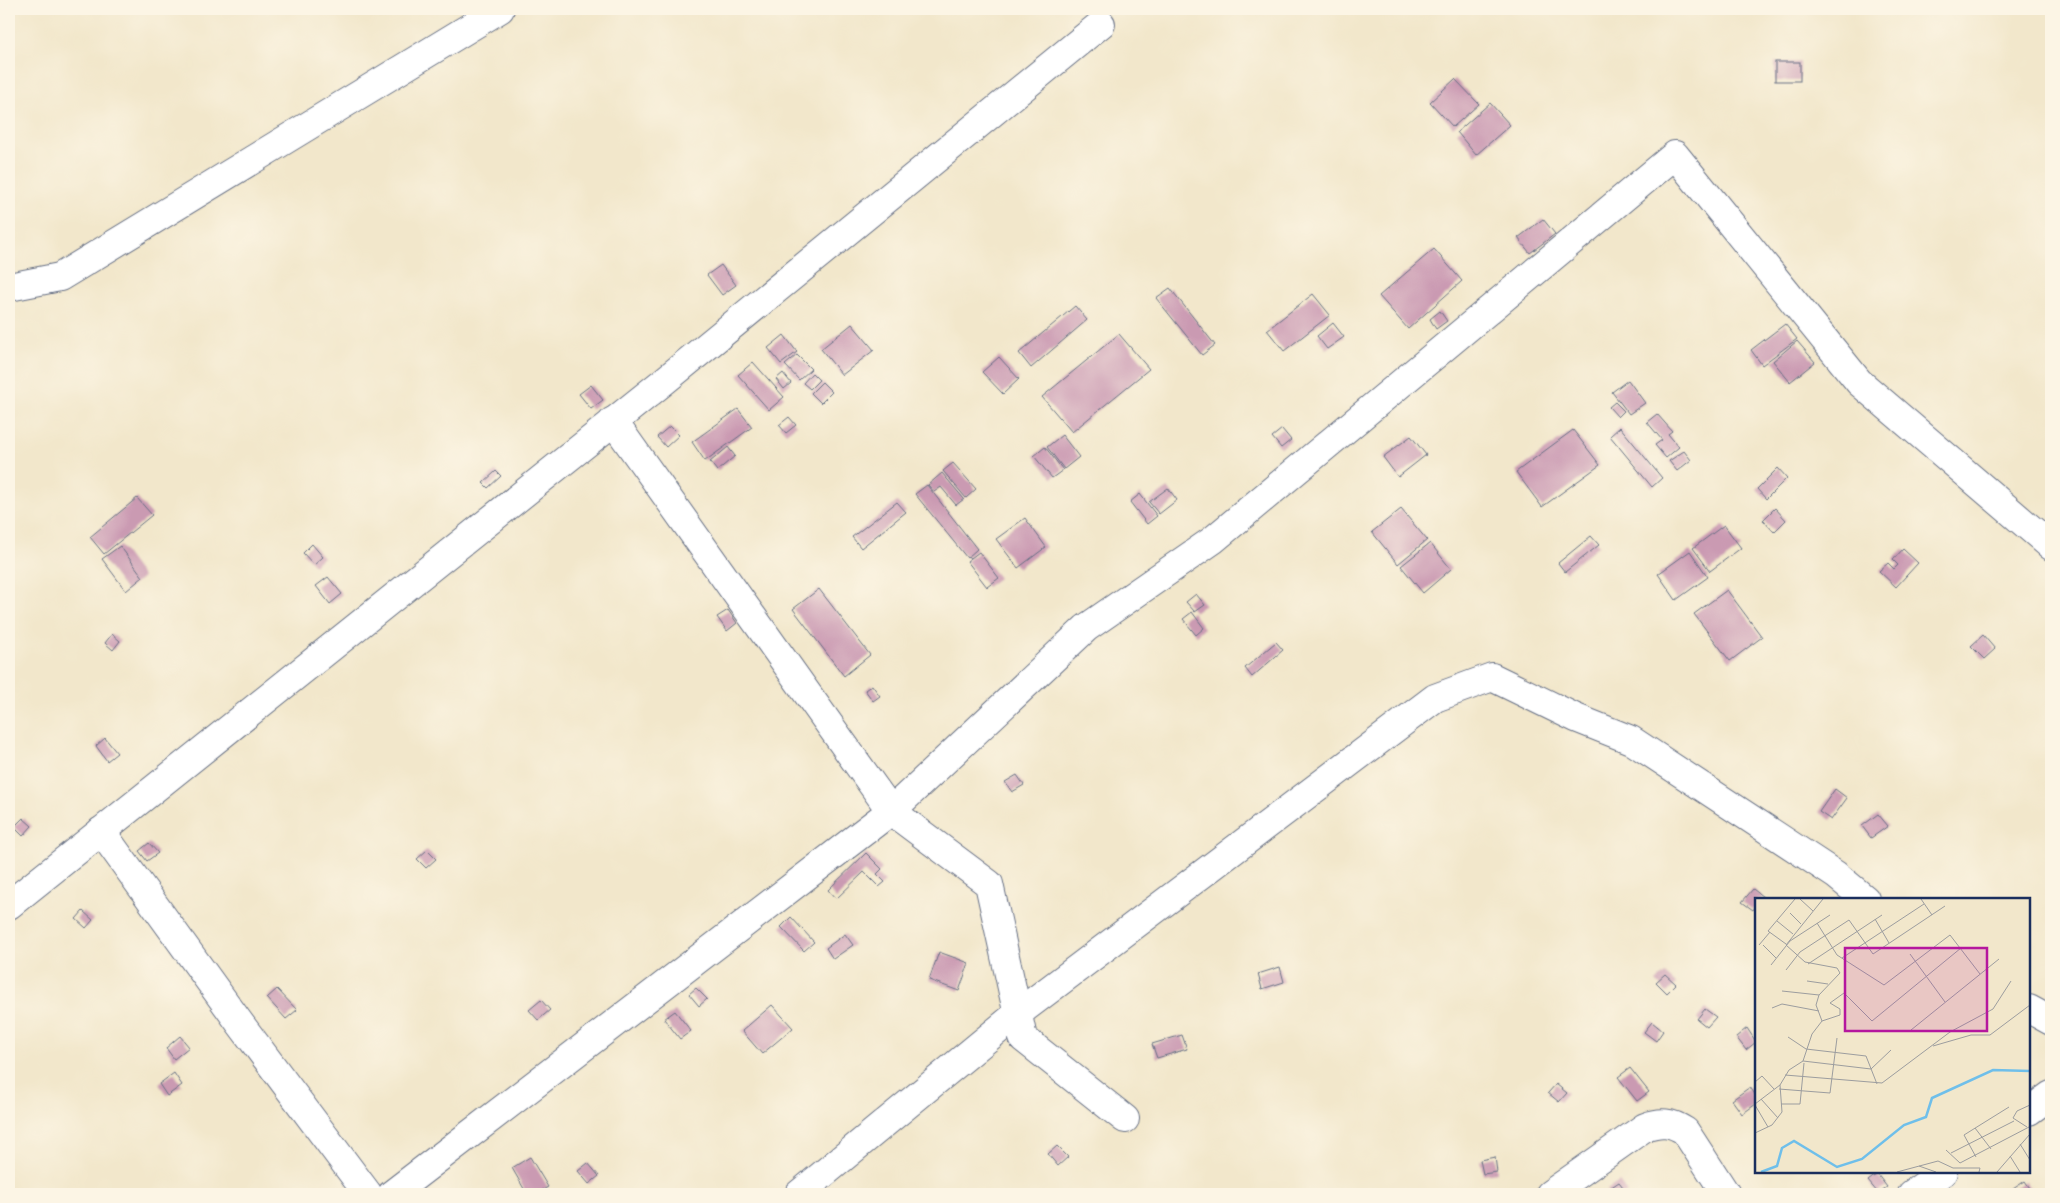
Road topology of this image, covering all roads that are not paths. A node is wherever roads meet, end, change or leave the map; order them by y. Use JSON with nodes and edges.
{"nodes":[{"id":1,"x":500,"y":9,"type":"edge"},
{"id":2,"x":1101,"y":24,"type":"dead end"},
{"id":3,"x":9,"y":287,"type":"edge"},
{"id":4,"x":613,"y":421,"type":"junction"},
{"id":5,"x":2051,"y":546,"type":"edge"},
{"id":6,"x":891,"y":811,"type":"junction"},
{"id":7,"x":101,"y":831,"type":"junction"},
{"id":8,"x":1864,"y":898,"type":"edge"},
{"id":9,"x":9,"y":905,"type":"edge"},
{"id":10,"x":2030,"y":1010,"type":"edge"},
{"id":11,"x":1017,"y":1014,"type":"junction"},
{"id":12,"x":2051,"y":1021,"type":"edge"},
{"id":13,"x":2051,"y":1095,"type":"edge"},
{"id":14,"x":2030,"y":1110,"type":"edge"},
{"id":15,"x":1125,"y":1119,"type":"dead end"},
{"id":16,"x":1942,"y":1173,"type":"edge"},
{"id":17,"x":368,"y":1194,"type":"edge"},
{"id":18,"x":392,"y":1194,"type":"edge"},
{"id":19,"x":799,"y":1194,"type":"edge"},
{"id":20,"x":1550,"y":1194,"type":"edge"},
{"id":21,"x":1726,"y":1194,"type":"edge"},
{"id":22,"x":1912,"y":1194,"type":"edge"}],
"edges":[{"from":1,"to":3,"type":"street"},
{"from":2,"to":4,"type":"street"},
{"from":4,"to":6,"type":"street"},
{"from":4,"to":7,"type":"street"},
{"from":5,"to":6,"type":"street"},
{"from":6,"to":11,"type":"street"},
{"from":6,"to":18,"type":"street"},
{"from":7,"to":9,"type":"street"},
{"from":7,"to":17,"type":"street"},
{"from":8,"to":11,"type":"street"},
{"from":10,"to":12,"type":"street"},
{"from":11,"to":15,"type":"street"},
{"from":11,"to":19,"type":"street"},
{"from":13,"to":14,"type":"street"},
{"from":16,"to":22,"type":"street"},
{"from":20,"to":21,"type":"street"}]}
